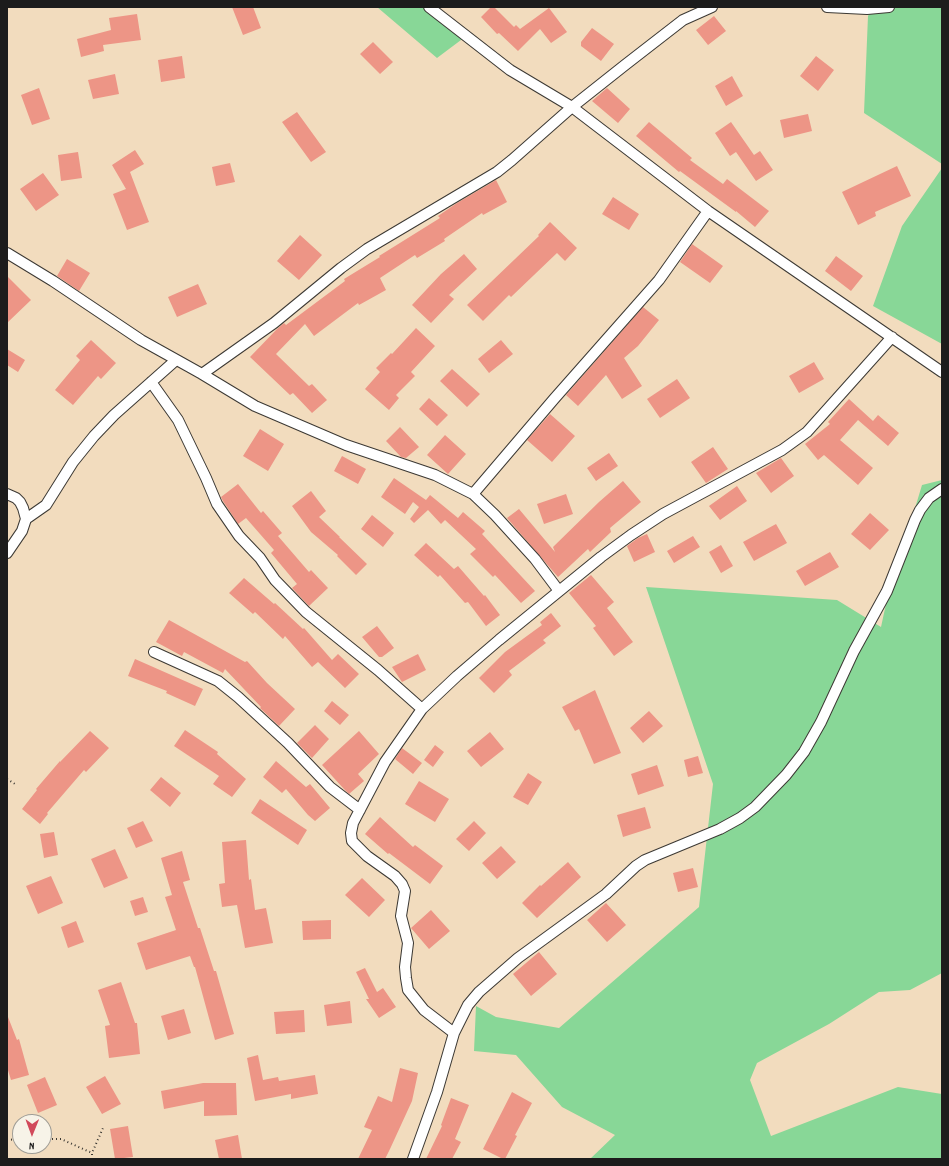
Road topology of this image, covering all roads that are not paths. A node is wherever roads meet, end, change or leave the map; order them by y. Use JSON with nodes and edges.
{"nodes":[{"id":1,"x":429,"y":7,"type":"edge"},
{"id":2,"x":712,"y":7,"type":"edge"},
{"id":3,"x":827,"y":7,"type":"edge"},
{"id":4,"x":889,"y":7,"type":"edge"},
{"id":5,"x":572,"y":107,"type":"junction"},
{"id":6,"x":708,"y":211,"type":"junction"},
{"id":7,"x":7,"y":253,"type":"edge"},
{"id":8,"x":892,"y":337,"type":"junction"},
{"id":9,"x":176,"y":360,"type":"junction"},
{"id":10,"x":942,"y":372,"type":"edge"},
{"id":11,"x":202,"y":374,"type":"junction"},
{"id":12,"x":151,"y":382,"type":"junction"},
{"id":13,"x":942,"y":489,"type":"edge"},
{"id":14,"x":7,"y":494,"type":"edge"},
{"id":15,"x":473,"y":494,"type":"junction"},
{"id":16,"x":26,"y":520,"type":"junction"},
{"id":17,"x":7,"y":553,"type":"edge"},
{"id":18,"x":559,"y":591,"type":"junction"},
{"id":19,"x":154,"y":652,"type":"dead end"},
{"id":20,"x":422,"y":709,"type":"junction"},
{"id":21,"x":360,"y":810,"type":"junction"},
{"id":22,"x":454,"y":1033,"type":"junction"},
{"id":23,"x":413,"y":1159,"type":"edge"}],
"edges":[{"from":1,"to":5,"type":"street"},
{"from":2,"to":5,"type":"street"},
{"from":3,"to":4,"type":"street"},
{"from":5,"to":6,"type":"street"},
{"from":5,"to":11,"type":"street"},
{"from":6,"to":8,"type":"street"},
{"from":6,"to":15,"type":"street"},
{"from":7,"to":9,"type":"street"},
{"from":8,"to":10,"type":"street"},
{"from":8,"to":18,"type":"street"},
{"from":9,"to":11,"type":"street"},
{"from":9,"to":12,"type":"street"},
{"from":11,"to":15,"type":"street"},
{"from":12,"to":16,"type":"street"},
{"from":12,"to":20,"type":"street"},
{"from":13,"to":22,"type":"street"},
{"from":14,"to":16,"type":"street"},
{"from":15,"to":18,"type":"street"},
{"from":16,"to":17,"type":"street"},
{"from":18,"to":20,"type":"street"},
{"from":19,"to":21,"type":"street"},
{"from":20,"to":21,"type":"street"},
{"from":21,"to":22,"type":"street"},
{"from":22,"to":23,"type":"street"}]}
